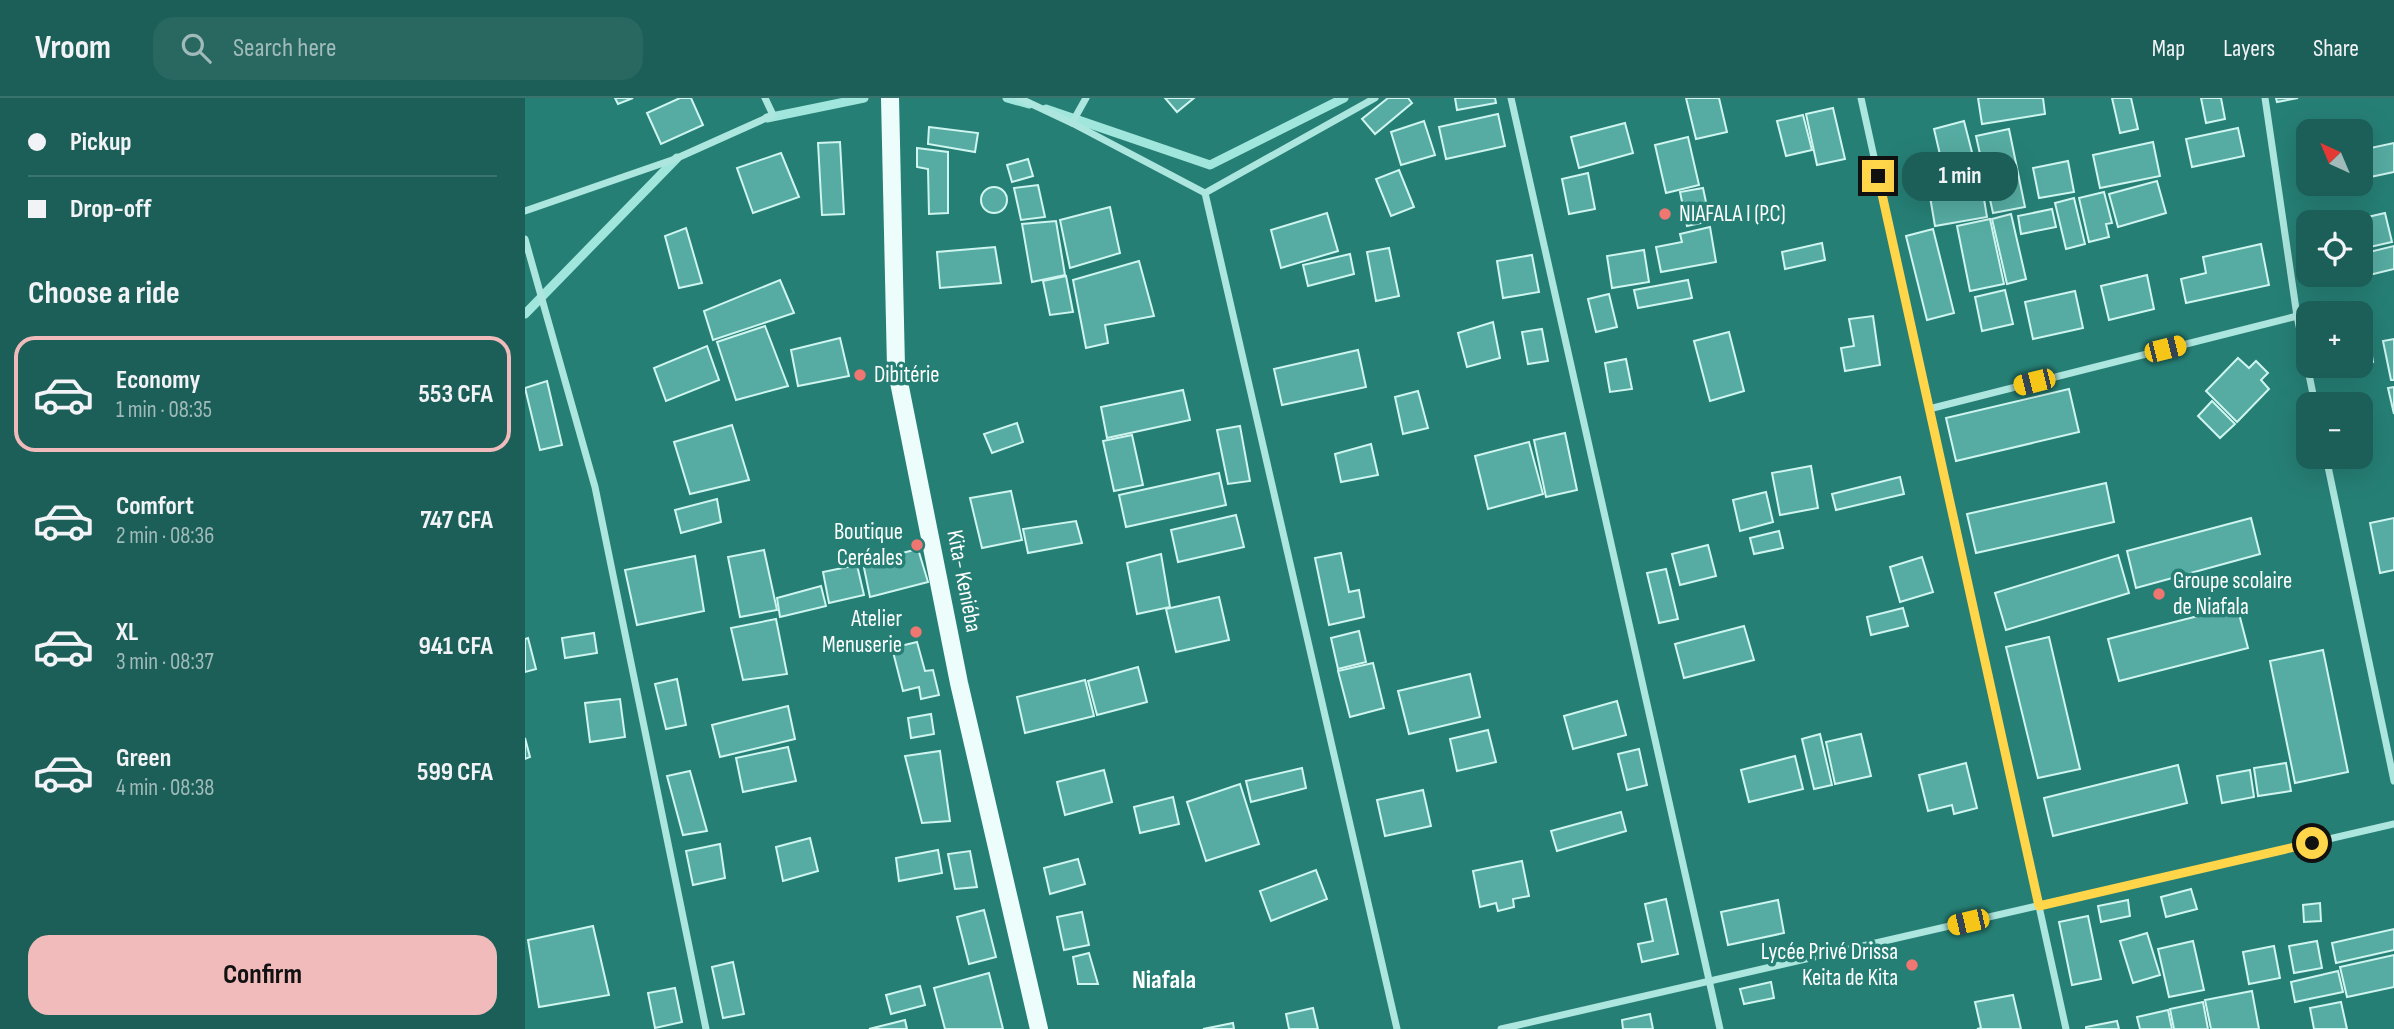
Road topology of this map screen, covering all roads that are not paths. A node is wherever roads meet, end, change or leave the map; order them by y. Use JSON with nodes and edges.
{"nodes":[{"id":1,"x":765,"y":98,"type":"edge"},
{"id":2,"x":890,"y":98,"type":"edge"},
{"id":3,"x":1019,"y":98,"type":"edge"},
{"id":4,"x":1086,"y":98,"type":"edge"},
{"id":5,"x":1375,"y":98,"type":"edge"},
{"id":6,"x":1511,"y":98,"type":"edge"},
{"id":7,"x":1861,"y":98,"type":"edge"},
{"id":8,"x":2265,"y":98,"type":"edge"},
{"id":9,"x":1072,"y":123,"type":"junction"},
{"id":10,"x":1205,"y":192,"type":"junction"},
{"id":11,"x":525,"y":211,"type":"edge"},
{"id":12,"x":525,"y":239,"type":"edge"},
{"id":13,"x":2296,"y":309,"type":"edge"},
{"id":14,"x":2296,"y":316,"type":"edge"},
{"id":15,"x":1930,"y":409,"type":"junction"},
{"id":16,"x":2329,"y":469,"type":"edge"},
{"id":17,"x":2394,"y":781,"type":"edge"},
{"id":18,"x":2394,"y":824,"type":"edge"},
{"id":19,"x":2039,"y":906,"type":"junction"},
{"id":20,"x":1709,"y":982,"type":"junction"},
{"id":21,"x":706,"y":1029,"type":"edge"},
{"id":22,"x":1039,"y":1029,"type":"edge"},
{"id":23,"x":1397,"y":1029,"type":"edge"},
{"id":24,"x":1501,"y":1029,"type":"edge"},
{"id":25,"x":1720,"y":1029,"type":"edge"},
{"id":26,"x":2066,"y":1029,"type":"edge"}],
"edges":[{"from":1,"to":11,"type":"street"},
{"from":2,"to":22,"type":"main road","name":"Kita- Keniéba"},
{"from":3,"to":9,"type":"street"},
{"from":4,"to":9,"type":"street"},
{"from":5,"to":10,"type":"street"},
{"from":6,"to":20,"type":"street"},
{"from":7,"to":15,"type":"street"},
{"from":8,"to":13,"type":"street"},
{"from":9,"to":10,"type":"street"},
{"from":10,"to":23,"type":"street"},
{"from":12,"to":21,"type":"street"},
{"from":14,"to":15,"type":"street"},
{"from":15,"to":19,"type":"street"},
{"from":16,"to":17,"type":"street"},
{"from":18,"to":19,"type":"street"},
{"from":19,"to":20,"type":"street"},
{"from":19,"to":26,"type":"street"},
{"from":20,"to":24,"type":"street"},
{"from":20,"to":25,"type":"street"}]}
